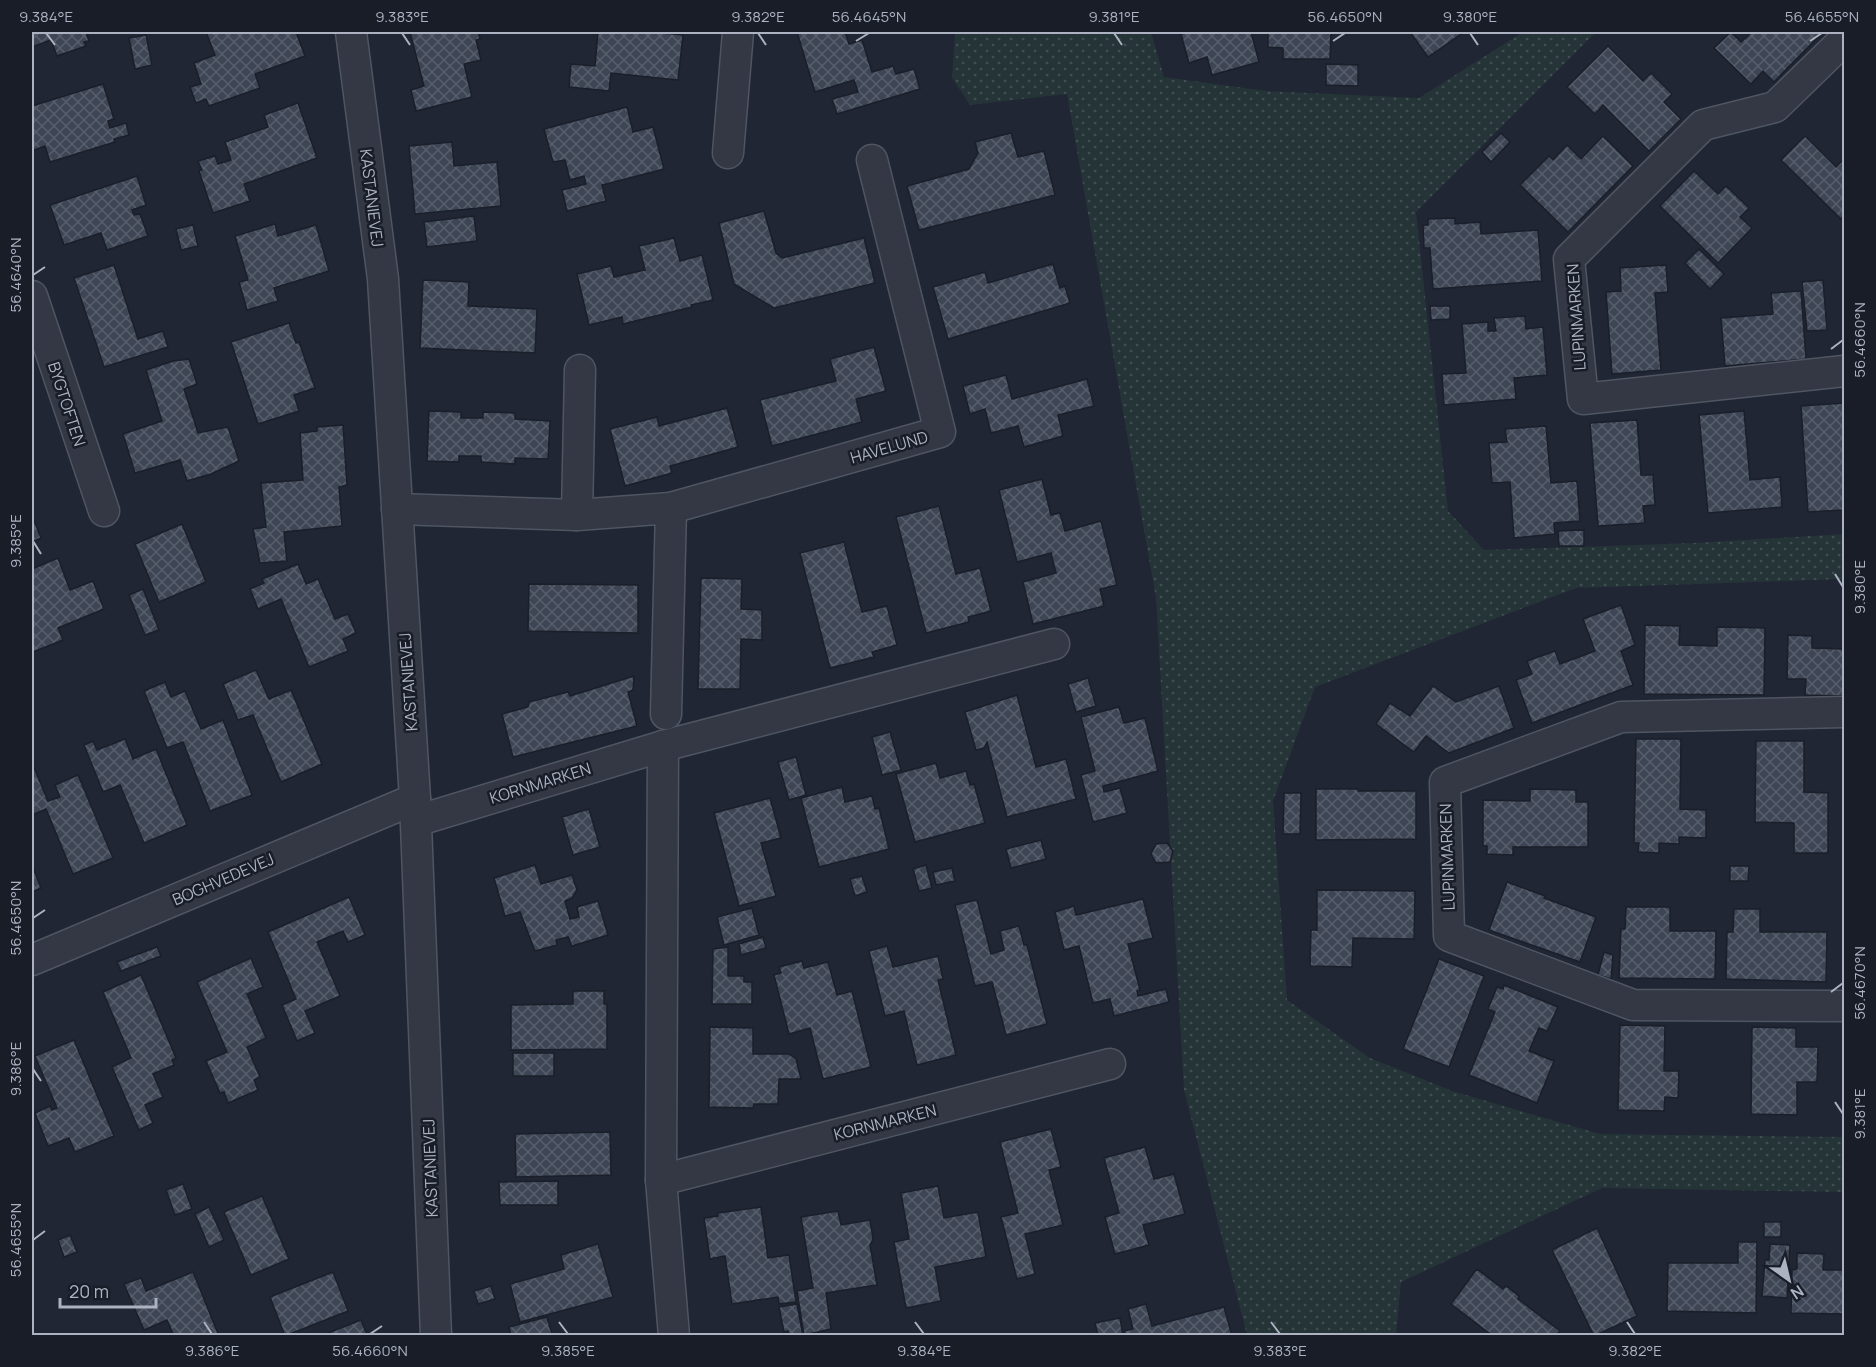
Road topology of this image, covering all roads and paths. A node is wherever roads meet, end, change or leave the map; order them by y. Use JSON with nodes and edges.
{"nodes":[{"id":1,"x":351,"y":32,"type":"edge"},
{"id":2,"x":738,"y":32,"type":"edge"},
{"id":3,"x":1845,"y":40,"type":"edge"},
{"id":4,"x":728,"y":153,"type":"dead end"},
{"id":5,"x":872,"y":160,"type":"dead end"},
{"id":6,"x":32,"y":296,"type":"edge"},
{"id":7,"x":580,"y":370,"type":"dead end"},
{"id":8,"x":1845,"y":371,"type":"edge"},
{"id":9,"x":670,"y":508,"type":"junction"},
{"id":10,"x":397,"y":509,"type":"junction"},
{"id":11,"x":104,"y":510,"type":"dead end"},
{"id":12,"x":577,"y":515,"type":"junction"},
{"id":13,"x":1054,"y":644,"type":"dead end"},
{"id":14,"x":1845,"y":712,"type":"edge"},
{"id":15,"x":666,"y":714,"type":"dead end"},
{"id":16,"x":663,"y":746,"type":"junction"},
{"id":17,"x":416,"y":810,"type":"junction"},
{"id":18,"x":32,"y":960,"type":"edge"},
{"id":19,"x":1845,"y":1006,"type":"edge"},
{"id":20,"x":1110,"y":1064,"type":"dead end"},
{"id":21,"x":661,"y":1179,"type":"junction"},
{"id":22,"x":436,"y":1335,"type":"edge"},
{"id":23,"x":674,"y":1335,"type":"edge"}],
"edges":[{"from":1,"to":10,"type":"street","name":"KASTANIEVEJ"},
{"from":2,"to":4,"type":"street"},
{"from":3,"to":8,"type":"street","name":"LUPINMARKEN"},
{"from":5,"to":9,"type":"street","name":"HAVELUND"},
{"from":6,"to":11,"type":"street","name":"BYGTOFTEN"},
{"from":7,"to":12,"type":"street"},
{"from":9,"to":12,"type":"street","name":"HAVELUND"},
{"from":9,"to":15,"type":"street"},
{"from":10,"to":12,"type":"street","name":"HAVELUND"},
{"from":10,"to":17,"type":"street","name":"KASTANIEVEJ"},
{"from":13,"to":16,"type":"street","name":"KORNMARKEN"},
{"from":14,"to":19,"type":"street","name":"LUPINMARKEN"},
{"from":16,"to":17,"type":"street","name":"KORNMARKEN"},
{"from":16,"to":21,"type":"street"},
{"from":17,"to":18,"type":"street","name":"BOGHVEDEVEJ"},
{"from":17,"to":22,"type":"street","name":"KASTANIEVEJ"},
{"from":20,"to":21,"type":"street","name":"KORNMARKEN"},
{"from":21,"to":23,"type":"street"}]}
